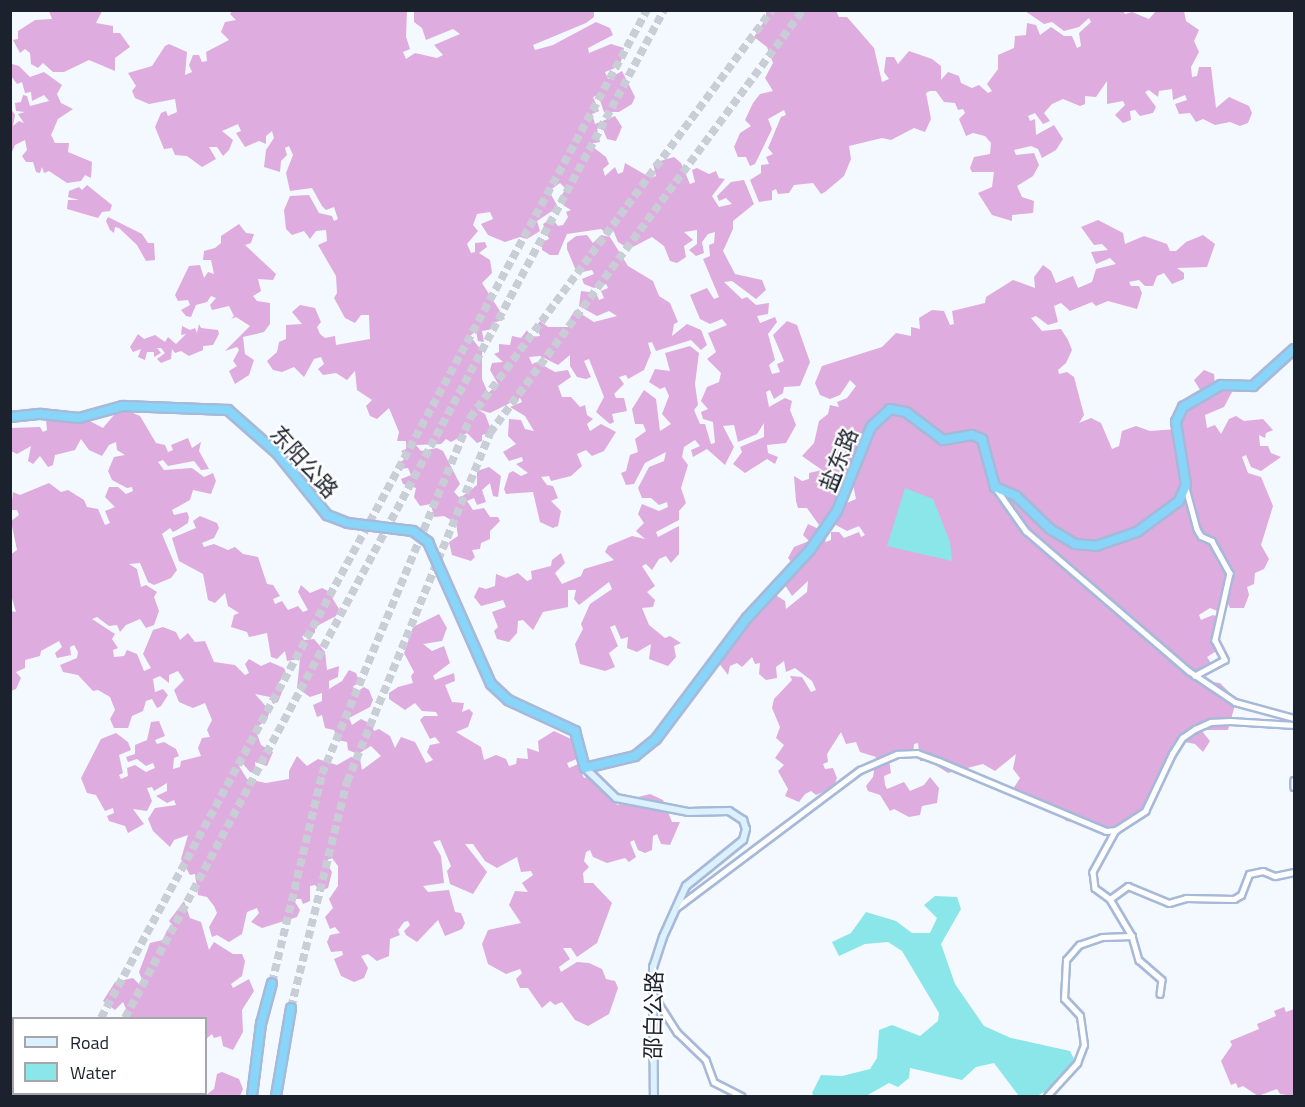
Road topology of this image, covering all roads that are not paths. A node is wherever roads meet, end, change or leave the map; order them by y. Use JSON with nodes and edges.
{"nodes":[{"id":1,"x":1294,"y":349,"type":"edge"},
{"id":2,"x":10,"y":417,"type":"edge"},
{"id":3,"x":1186,"y":485,"type":"junction"},
{"id":4,"x":995,"y":487,"type":"junction"},
{"id":5,"x":1195,"y":676,"type":"junction"},
{"id":6,"x":1294,"y":718,"type":"edge"},
{"id":7,"x":1294,"y":725,"type":"edge"},
{"id":8,"x":585,"y":768,"type":"junction"},
{"id":9,"x":1294,"y":780,"type":"edge"},
{"id":10,"x":1294,"y":787,"type":"edge"},
{"id":11,"x":1116,"y":830,"type":"junction"},
{"id":12,"x":1294,"y":872,"type":"edge"},
{"id":13,"x":1110,"y":899,"type":"junction"},
{"id":14,"x":673,"y":911,"type":"junction"},
{"id":15,"x":1132,"y":936,"type":"junction"},
{"id":16,"x":272,"y":983,"type":"tunnel mouth"},
{"id":17,"x":653,"y":994,"type":"junction"},
{"id":18,"x":1160,"y":994,"type":"dead end"},
{"id":19,"x":291,"y":1008,"type":"tunnel mouth"},
{"id":20,"x":252,"y":1096,"type":"edge"},
{"id":21,"x":276,"y":1096,"type":"edge"},
{"id":22,"x":654,"y":1096,"type":"edge"},
{"id":23,"x":742,"y":1096,"type":"edge"},
{"id":24,"x":1047,"y":1096,"type":"edge"}],
"edges":[{"from":1,"to":3,"type":"highway"},
{"from":2,"to":8,"type":"highway","name":"东阳公路"},
{"from":3,"to":4,"type":"highway"},
{"from":3,"to":5,"type":"street"},
{"from":4,"to":5,"type":"street"},
{"from":4,"to":8,"type":"highway","name":"盐东路"},
{"from":5,"to":6,"type":"street"},
{"from":7,"to":11,"type":"street"},
{"from":8,"to":14,"type":"street","name":"邵白公路"},
{"from":9,"to":10,"type":"street"},
{"from":11,"to":13,"type":"street"},
{"from":11,"to":14,"type":"street"},
{"from":12,"to":13,"type":"street"},
{"from":13,"to":15,"type":"street"},
{"from":14,"to":17,"type":"street","name":"邵白公路"},
{"from":15,"to":18,"type":"street"},
{"from":15,"to":24,"type":"street"},
{"from":16,"to":20,"type":"highway"},
{"from":17,"to":22,"type":"street","name":"邵白公路"},
{"from":17,"to":23,"type":"street"},
{"from":19,"to":21,"type":"highway"}]}
